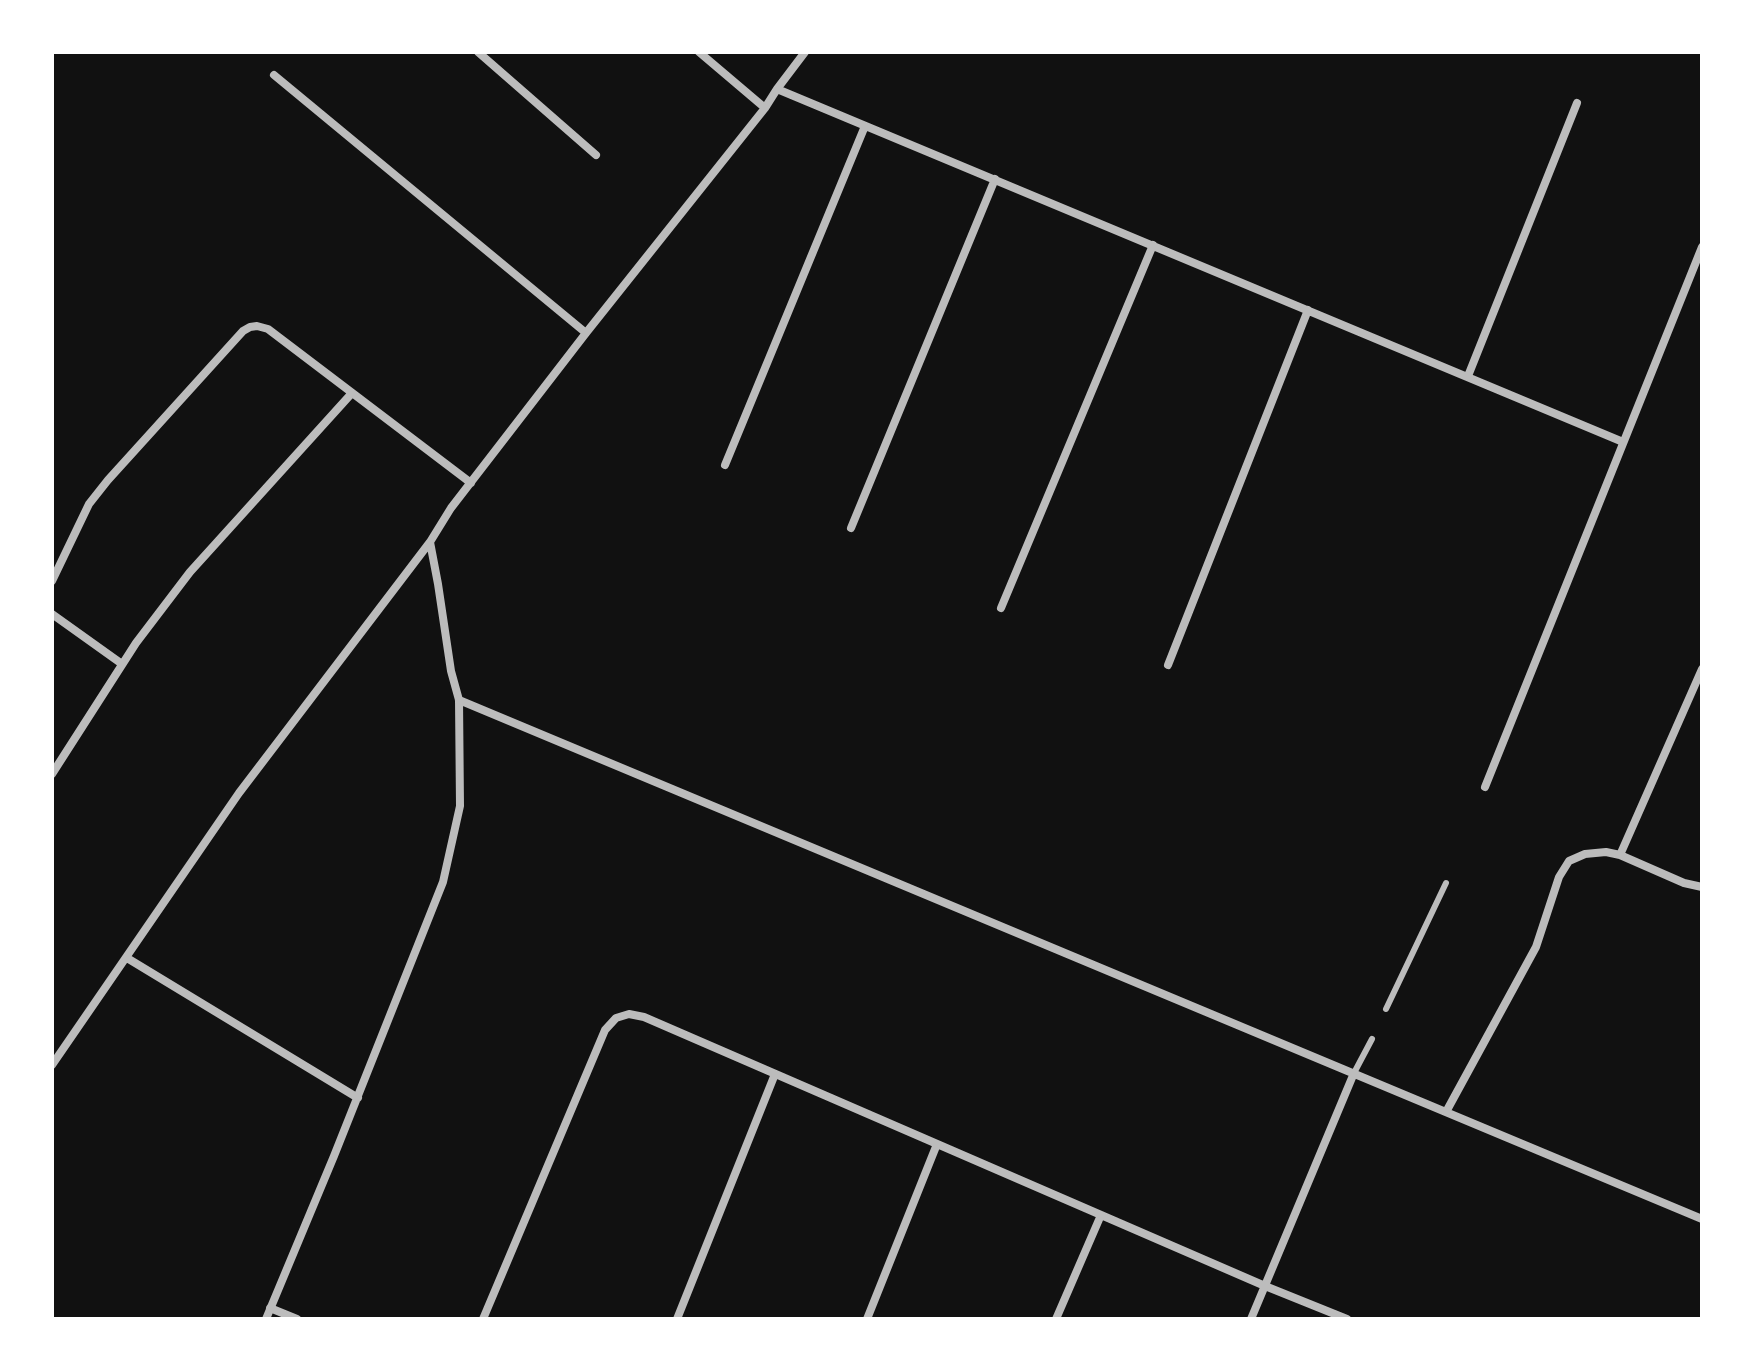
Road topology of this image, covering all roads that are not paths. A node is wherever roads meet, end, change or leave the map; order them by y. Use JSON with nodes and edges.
{"nodes":[{"id":1,"x":478,"y":52,"type":"edge"},
{"id":2,"x":699,"y":52,"type":"edge"},
{"id":3,"x":805,"y":52,"type":"edge"},
{"id":4,"x":274,"y":75,"type":"dead end"},
{"id":5,"x":777,"y":89,"type":"junction"},
{"id":6,"x":1577,"y":103,"type":"dead end"},
{"id":7,"x":765,"y":108,"type":"junction"},
{"id":8,"x":865,"y":126,"type":"junction"},
{"id":9,"x":596,"y":155,"type":"dead end"},
{"id":10,"x":995,"y":179,"type":"junction"},
{"id":11,"x":1153,"y":245,"type":"junction"},
{"id":12,"x":1702,"y":247,"type":"edge"},
{"id":13,"x":1308,"y":310,"type":"junction"},
{"id":14,"x":586,"y":333,"type":"junction"},
{"id":15,"x":1468,"y":376,"type":"junction"},
{"id":16,"x":352,"y":393,"type":"junction"},
{"id":17,"x":1623,"y":442,"type":"junction"},
{"id":18,"x":725,"y":465,"type":"dead end"},
{"id":19,"x":471,"y":483,"type":"junction"},
{"id":20,"x":851,"y":528,"type":"dead end"},
{"id":21,"x":430,"y":542,"type":"junction"},
{"id":22,"x":52,"y":581,"type":"edge"},
{"id":23,"x":1001,"y":608,"type":"dead end"},
{"id":24,"x":52,"y":614,"type":"edge"},
{"id":25,"x":122,"y":664,"type":"junction"},
{"id":26,"x":1168,"y":665,"type":"dead end"},
{"id":27,"x":1702,"y":669,"type":"edge"},
{"id":28,"x":459,"y":700,"type":"junction"},
{"id":29,"x":52,"y":774,"type":"edge"},
{"id":30,"x":1485,"y":787,"type":"dead end"},
{"id":31,"x":1620,"y":855,"type":"junction"},
{"id":32,"x":1446,"y":883,"type":"dead end"},
{"id":33,"x":1702,"y":887,"type":"edge"},
{"id":34,"x":127,"y":958,"type":"junction"},
{"id":35,"x":1386,"y":1009,"type":"dead end"},
{"id":36,"x":1372,"y":1039,"type":"dead end"},
{"id":37,"x":52,"y":1065,"type":"edge"},
{"id":38,"x":1354,"y":1073,"type":"junction"},
{"id":39,"x":775,"y":1074,"type":"junction"},
{"id":40,"x":358,"y":1098,"type":"junction"},
{"id":41,"x":1446,"y":1112,"type":"junction"},
{"id":42,"x":937,"y":1144,"type":"junction"},
{"id":43,"x":1101,"y":1215,"type":"junction"},
{"id":44,"x":1702,"y":1219,"type":"edge"},
{"id":45,"x":1265,"y":1286,"type":"junction"},
{"id":46,"x":270,"y":1308,"type":"junction"},
{"id":47,"x":266,"y":1319,"type":"edge"},
{"id":48,"x":297,"y":1319,"type":"edge"},
{"id":49,"x":483,"y":1319,"type":"edge"},
{"id":50,"x":677,"y":1319,"type":"edge"},
{"id":51,"x":867,"y":1319,"type":"edge"},
{"id":52,"x":1056,"y":1319,"type":"edge"},
{"id":53,"x":1251,"y":1319,"type":"edge"},
{"id":54,"x":1347,"y":1319,"type":"edge"}],
"edges":[{"from":1,"to":9,"type":"street"},
{"from":2,"to":7,"type":"street"},
{"from":3,"to":5,"type":"street"},
{"from":4,"to":14,"type":"street"},
{"from":5,"to":7,"type":"street"},
{"from":5,"to":8,"type":"street"},
{"from":6,"to":15,"type":"street"},
{"from":7,"to":14,"type":"street"},
{"from":8,"to":10,"type":"street"},
{"from":8,"to":18,"type":"street"},
{"from":10,"to":11,"type":"street"},
{"from":10,"to":20,"type":"street"},
{"from":11,"to":13,"type":"street"},
{"from":11,"to":23,"type":"street"},
{"from":12,"to":17,"type":"street"},
{"from":13,"to":15,"type":"street"},
{"from":13,"to":26,"type":"street"},
{"from":14,"to":19,"type":"street"},
{"from":15,"to":17,"type":"street"},
{"from":16,"to":19,"type":"street"},
{"from":16,"to":22,"type":"street"},
{"from":16,"to":25,"type":"street"},
{"from":17,"to":30,"type":"street"},
{"from":19,"to":21,"type":"street"},
{"from":21,"to":28,"type":"street"},
{"from":21,"to":34,"type":"street"},
{"from":24,"to":25,"type":"street"},
{"from":25,"to":29,"type":"street"},
{"from":27,"to":31,"type":"street"},
{"from":28,"to":38,"type":"street"},
{"from":28,"to":40,"type":"street"},
{"from":31,"to":33,"type":"street"},
{"from":31,"to":41,"type":"street"},
{"from":32,"to":35,"type":"lane"},
{"from":34,"to":37,"type":"street"},
{"from":34,"to":40,"type":"street"},
{"from":36,"to":38,"type":"lane"},
{"from":38,"to":41,"type":"street"},
{"from":38,"to":45,"type":"street"},
{"from":39,"to":42,"type":"street"},
{"from":39,"to":49,"type":"street"},
{"from":39,"to":50,"type":"street"},
{"from":40,"to":46,"type":"street"},
{"from":41,"to":44,"type":"street"},
{"from":42,"to":43,"type":"street"},
{"from":42,"to":51,"type":"street"},
{"from":43,"to":45,"type":"street"},
{"from":43,"to":52,"type":"street"},
{"from":45,"to":53,"type":"street"},
{"from":45,"to":54,"type":"street"},
{"from":46,"to":47,"type":"street"},
{"from":46,"to":48,"type":"street"}]}
